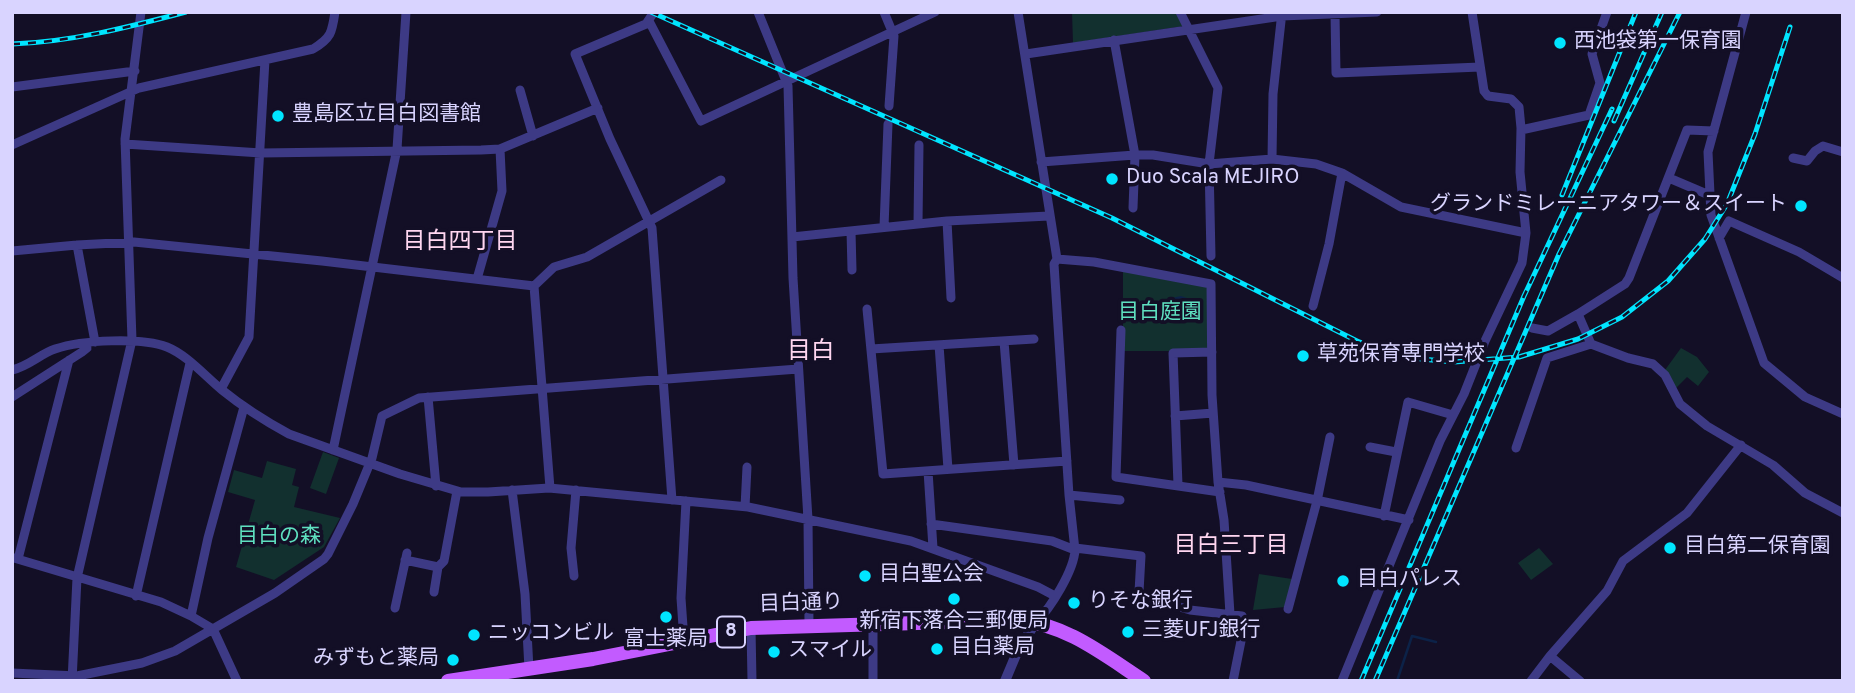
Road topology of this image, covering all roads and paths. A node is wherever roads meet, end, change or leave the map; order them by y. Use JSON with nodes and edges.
{"nodes":[{"id":1,"x":141,"y":12,"type":"edge"},
{"id":2,"x":335,"y":12,"type":"edge"},
{"id":3,"x":406,"y":12,"type":"edge"},
{"id":4,"x":758,"y":12,"type":"edge"},
{"id":5,"x":884,"y":12,"type":"edge"},
{"id":6,"x":935,"y":12,"type":"edge"},
{"id":7,"x":1180,"y":12,"type":"edge"},
{"id":8,"x":1377,"y":12,"type":"edge"},
{"id":9,"x":1472,"y":12,"type":"edge"},
{"id":10,"x":1608,"y":12,"type":"edge"},
{"id":11,"x":1746,"y":12,"type":"edge"},
{"id":12,"x":1022,"y":14,"type":"edge"},
{"id":13,"x":1282,"y":14,"type":"edge"},
{"id":14,"x":1335,"y":14,"type":"edge"},
{"id":15,"x":651,"y":16,"type":"edge"},
{"id":16,"x":1189,"y":29,"type":"junction"},
{"id":17,"x":893,"y":32,"type":"junction"},
{"id":18,"x":1114,"y":40,"type":"junction"},
{"id":19,"x":1026,"y":54,"type":"junction"},
{"id":20,"x":265,"y":60,"type":"junction"},
{"id":21,"x":1480,"y":67,"type":"junction"},
{"id":22,"x":135,"y":71,"type":"junction"},
{"id":23,"x":787,"y":82,"type":"junction"},
{"id":24,"x":12,"y":87,"type":"edge"},
{"id":25,"x":520,"y":90,"type":"dead end"},
{"id":26,"x":132,"y":91,"type":"junction"},
{"id":27,"x":889,"y":106,"type":"dead end"},
{"id":28,"x":598,"y":108,"type":"junction"},
{"id":29,"x":888,"y":124,"type":"dead end"},
{"id":30,"x":1521,"y":130,"type":"junction"},
{"id":31,"x":1714,"y":131,"type":"junction"},
{"id":32,"x":533,"y":136,"type":"junction"},
{"id":33,"x":125,"y":144,"type":"junction"},
{"id":34,"x":12,"y":145,"type":"edge"},
{"id":35,"x":919,"y":145,"type":"dead end"},
{"id":36,"x":397,"y":149,"type":"junction"},
{"id":37,"x":500,"y":149,"type":"junction"},
{"id":38,"x":1843,"y":152,"type":"edge"},
{"id":39,"x":261,"y":153,"type":"junction"},
{"id":40,"x":1135,"y":155,"type":"junction"},
{"id":41,"x":1793,"y":158,"type":"dead end"},
{"id":42,"x":1272,"y":159,"type":"junction"},
{"id":43,"x":1041,"y":162,"type":"junction"},
{"id":44,"x":1209,"y":164,"type":"junction"},
{"id":45,"x":1342,"y":173,"type":"junction"},
{"id":46,"x":1669,"y":178,"type":"junction"},
{"id":47,"x":721,"y":180,"type":"dead end"},
{"id":48,"x":1709,"y":195,"type":"junction"},
{"id":49,"x":1133,"y":208,"type":"dead end"},
{"id":50,"x":1049,"y":216,"type":"junction"},
{"id":51,"x":947,"y":221,"type":"junction"},
{"id":52,"x":650,"y":222,"type":"junction"},
{"id":53,"x":918,"y":224,"type":"junction"},
{"id":54,"x":884,"y":227,"type":"junction"},
{"id":55,"x":851,"y":231,"type":"junction"},
{"id":56,"x":1526,"y":233,"type":"junction"},
{"id":57,"x":792,"y":237,"type":"junction"},
{"id":58,"x":1719,"y":238,"type":"junction"},
{"id":59,"x":128,"y":242,"type":"junction"},
{"id":60,"x":77,"y":244,"type":"junction"},
{"id":61,"x":12,"y":251,"type":"edge"},
{"id":62,"x":254,"y":254,"type":"junction"},
{"id":63,"x":1211,"y":256,"type":"dead end"},
{"id":64,"x":1057,"y":259,"type":"junction"},
{"id":65,"x":372,"y":267,"type":"junction"},
{"id":66,"x":852,"y":270,"type":"dead end"},
{"id":67,"x":1843,"y":278,"type":"edge"},
{"id":68,"x":477,"y":279,"type":"junction"},
{"id":69,"x":534,"y":286,"type":"junction"},
{"id":70,"x":951,"y":298,"type":"dead end"},
{"id":71,"x":1313,"y":306,"type":"dead end"},
{"id":72,"x":867,"y":309,"type":"dead end"},
{"id":73,"x":1578,"y":314,"type":"junction"},
{"id":74,"x":1532,"y":328,"type":"dead end"},
{"id":75,"x":1121,"y":330,"type":"dead end"},
{"id":76,"x":1034,"y":339,"type":"dead end"},
{"id":77,"x":132,"y":340,"type":"junction"},
{"id":78,"x":1004,"y":341,"type":"junction"},
{"id":79,"x":91,"y":343,"type":"junction"},
{"id":80,"x":1591,"y":344,"type":"junction"},
{"id":81,"x":939,"y":345,"type":"junction"},
{"id":82,"x":871,"y":349,"type":"junction"},
{"id":83,"x":1212,"y":352,"type":"junction"},
{"id":84,"x":69,"y":360,"type":"junction"},
{"id":85,"x":190,"y":363,"type":"junction"},
{"id":86,"x":798,"y":369,"type":"junction"},
{"id":87,"x":12,"y":370,"type":"edge"},
{"id":88,"x":662,"y":380,"type":"junction"},
{"id":89,"x":543,"y":388,"type":"junction"},
{"id":90,"x":221,"y":389,"type":"junction"},
{"id":91,"x":12,"y":397,"type":"edge"},
{"id":92,"x":428,"y":397,"type":"junction"},
{"id":93,"x":244,"y":407,"type":"junction"},
{"id":94,"x":1213,"y":413,"type":"junction"},
{"id":95,"x":1843,"y":414,"type":"edge"},
{"id":96,"x":1453,"y":415,"type":"junction"},
{"id":97,"x":1175,"y":416,"type":"junction"},
{"id":98,"x":1330,"y":437,"type":"dead end"},
{"id":99,"x":1741,"y":444,"type":"junction"},
{"id":100,"x":1370,"y":447,"type":"dead end"},
{"id":101,"x":1516,"y":448,"type":"dead end"},
{"id":102,"x":333,"y":450,"type":"junction"},
{"id":103,"x":1396,"y":452,"type":"junction"},
{"id":104,"x":1067,"y":461,"type":"junction"},
{"id":105,"x":370,"y":464,"type":"junction"},
{"id":106,"x":1014,"y":465,"type":"junction"},
{"id":107,"x":747,"y":467,"type":"dead end"},
{"id":108,"x":948,"y":469,"type":"junction"},
{"id":109,"x":928,"y":471,"type":"junction"},
{"id":110,"x":1178,"y":485,"type":"junction"},
{"id":111,"x":436,"y":486,"type":"junction"},
{"id":112,"x":1219,"y":487,"type":"junction"},
{"id":113,"x":550,"y":488,"type":"junction"},
{"id":114,"x":512,"y":490,"type":"junction"},
{"id":115,"x":576,"y":490,"type":"junction"},
{"id":116,"x":457,"y":491,"type":"junction"},
{"id":117,"x":1069,"y":495,"type":"junction"},
{"id":118,"x":672,"y":500,"type":"junction"},
{"id":119,"x":1120,"y":500,"type":"dead end"},
{"id":120,"x":686,"y":501,"type":"junction"},
{"id":121,"x":1317,"y":501,"type":"junction"},
{"id":122,"x":745,"y":507,"type":"junction"},
{"id":123,"x":1843,"y":513,"type":"edge"},
{"id":124,"x":1384,"y":516,"type":"junction"},
{"id":125,"x":808,"y":519,"type":"junction"},
{"id":126,"x":1409,"y":520,"type":"junction"},
{"id":127,"x":931,"y":524,"type":"junction"},
{"id":128,"x":933,"y":548,"type":"junction"},
{"id":129,"x":1075,"y":549,"type":"junction"},
{"id":130,"x":15,"y":558,"type":"edge"},
{"id":131,"x":438,"y":567,"type":"junction"},
{"id":132,"x":574,"y":576,"type":"dead end"},
{"id":133,"x":77,"y":578,"type":"junction"},
{"id":134,"x":434,"y":592,"type":"dead end"},
{"id":135,"x":136,"y":596,"type":"junction"},
{"id":136,"x":1055,"y":596,"type":"junction"},
{"id":137,"x":395,"y":608,"type":"dead end"},
{"id":138,"x":1288,"y":609,"type":"dead end"},
{"id":139,"x":1230,"y":614,"type":"junction"},
{"id":140,"x":191,"y":616,"type":"junction"},
{"id":141,"x":1036,"y":622,"type":"junction"},
{"id":142,"x":873,"y":624,"type":"junction"},
{"id":143,"x":808,"y":625,"type":"junction"},
{"id":144,"x":751,"y":628,"type":"junction"},
{"id":145,"x":213,"y":629,"type":"junction"},
{"id":146,"x":684,"y":641,"type":"junction"},
{"id":147,"x":1550,"y":656,"type":"junction"},
{"id":148,"x":529,"y":669,"type":"junction"},
{"id":149,"x":12,"y":673,"type":"edge"},
{"id":150,"x":28,"y":677,"type":"edge"},
{"id":151,"x":72,"y":678,"type":"edge"},
{"id":152,"x":237,"y":681,"type":"edge"},
{"id":153,"x":448,"y":681,"type":"edge"},
{"id":154,"x":752,"y":681,"type":"edge"},
{"id":155,"x":873,"y":681,"type":"edge"},
{"id":156,"x":1004,"y":681,"type":"edge"},
{"id":157,"x":1144,"y":681,"type":"edge"},
{"id":158,"x":1233,"y":681,"type":"edge"},
{"id":159,"x":1342,"y":681,"type":"edge"},
{"id":160,"x":1531,"y":681,"type":"edge"},
{"id":161,"x":1580,"y":681,"type":"edge"}],
"edges":[{"from":1,"to":22,"type":"street"},
{"from":2,"to":20,"type":"street"},
{"from":3,"to":36,"type":"street"},
{"from":4,"to":23,"type":"street"},
{"from":5,"to":17,"type":"street"},
{"from":6,"to":17,"type":"street"},
{"from":7,"to":16,"type":"street"},
{"from":8,"to":14,"type":"street"},
{"from":9,"to":21,"type":"street"},
{"from":10,"to":30,"type":"street"},
{"from":11,"to":31,"type":"street"},
{"from":12,"to":19,"type":"street"},
{"from":13,"to":14,"type":"street"},
{"from":13,"to":16,"type":"street"},
{"from":13,"to":42,"type":"street"},
{"from":14,"to":21,"type":"street"},
{"from":15,"to":23,"type":"street"},
{"from":15,"to":28,"type":"street"},
{"from":16,"to":18,"type":"street"},
{"from":16,"to":44,"type":"street"},
{"from":17,"to":23,"type":"street"},
{"from":17,"to":27,"type":"street"},
{"from":18,"to":19,"type":"street"},
{"from":18,"to":40,"type":"street"},
{"from":19,"to":43,"type":"street"},
{"from":20,"to":26,"type":"street"},
{"from":20,"to":39,"type":"street"},
{"from":21,"to":30,"type":"street"},
{"from":22,"to":24,"type":"street"},
{"from":22,"to":26,"type":"street"},
{"from":23,"to":57,"type":"street"},
{"from":25,"to":32,"type":"street"},
{"from":26,"to":33,"type":"street"},
{"from":26,"to":34,"type":"street"},
{"from":28,"to":32,"type":"street"},
{"from":28,"to":52,"type":"street"},
{"from":29,"to":54,"type":"street"},
{"from":30,"to":56,"type":"street"},
{"from":31,"to":46,"type":"street"},
{"from":31,"to":48,"type":"street"},
{"from":32,"to":37,"type":"street"},
{"from":33,"to":39,"type":"street"},
{"from":33,"to":59,"type":"street"},
{"from":35,"to":53,"type":"street"},
{"from":36,"to":37,"type":"street"},
{"from":36,"to":39,"type":"street"},
{"from":36,"to":65,"type":"street"},
{"from":37,"to":68,"type":"street"},
{"from":38,"to":41,"type":"street"},
{"from":39,"to":62,"type":"street"},
{"from":40,"to":43,"type":"street"},
{"from":40,"to":44,"type":"street"},
{"from":40,"to":49,"type":"street"},
{"from":42,"to":44,"type":"street"},
{"from":42,"to":45,"type":"street"},
{"from":43,"to":50,"type":"street"},
{"from":44,"to":63,"type":"street"},
{"from":45,"to":56,"type":"street"},
{"from":45,"to":71,"type":"street"},
{"from":46,"to":48,"type":"street"},
{"from":46,"to":73,"type":"street"},
{"from":47,"to":52,"type":"street"},
{"from":48,"to":58,"type":"street"},
{"from":50,"to":51,"type":"street"},
{"from":50,"to":64,"type":"street"},
{"from":51,"to":53,"type":"street"},
{"from":51,"to":70,"type":"street"},
{"from":52,"to":69,"type":"street"},
{"from":52,"to":88,"type":"street"},
{"from":53,"to":54,"type":"street"},
{"from":54,"to":55,"type":"street"},
{"from":55,"to":57,"type":"street"},
{"from":55,"to":66,"type":"street"},
{"from":56,"to":96,"type":"street"},
{"from":57,"to":86,"type":"street"},
{"from":58,"to":67,"type":"street"},
{"from":58,"to":95,"type":"street"},
{"from":59,"to":60,"type":"street"},
{"from":59,"to":62,"type":"street"},
{"from":59,"to":77,"type":"street"},
{"from":60,"to":61,"type":"street"},
{"from":60,"to":79,"type":"street"},
{"from":62,"to":65,"type":"street"},
{"from":62,"to":90,"type":"street"},
{"from":64,"to":83,"type":"street"},
{"from":64,"to":104,"type":"street"},
{"from":65,"to":68,"type":"street"},
{"from":65,"to":102,"type":"street"},
{"from":68,"to":69,"type":"street"},
{"from":69,"to":89,"type":"street"},
{"from":72,"to":82,"type":"street"},
{"from":73,"to":74,"type":"street"},
{"from":73,"to":80,"type":"street"},
{"from":75,"to":110,"type":"street"},
{"from":76,"to":78,"type":"street"},
{"from":77,"to":79,"type":"street"},
{"from":77,"to":85,"type":"street"},
{"from":77,"to":133,"type":"street"},
{"from":78,"to":81,"type":"street"},
{"from":78,"to":106,"type":"street"},
{"from":79,"to":84,"type":"street"},
{"from":79,"to":87,"type":"street"},
{"from":80,"to":99,"type":"street"},
{"from":80,"to":101,"type":"street"},
{"from":81,"to":82,"type":"street"},
{"from":81,"to":108,"type":"street"},
{"from":82,"to":109,"type":"street"},
{"from":83,"to":94,"type":"street"},
{"from":83,"to":97,"type":"street"},
{"from":84,"to":91,"type":"street"},
{"from":84,"to":130,"type":"street"},
{"from":85,"to":90,"type":"street"},
{"from":85,"to":135,"type":"street"},
{"from":86,"to":88,"type":"street"},
{"from":86,"to":125,"type":"street"},
{"from":88,"to":89,"type":"street"},
{"from":88,"to":118,"type":"street"},
{"from":89,"to":92,"type":"street"},
{"from":89,"to":113,"type":"street"},
{"from":90,"to":93,"type":"street"},
{"from":92,"to":105,"type":"street"},
{"from":92,"to":111,"type":"street"},
{"from":93,"to":102,"type":"street"},
{"from":93,"to":140,"type":"street"},
{"from":94,"to":97,"type":"street"},
{"from":94,"to":112,"type":"street"},
{"from":96,"to":103,"type":"street"},
{"from":96,"to":126,"type":"street"},
{"from":97,"to":110,"type":"street"},
{"from":98,"to":121,"type":"street"},
{"from":99,"to":123,"type":"street"},
{"from":99,"to":147,"type":"street"},
{"from":100,"to":103,"type":"street"},
{"from":102,"to":105,"type":"street"},
{"from":103,"to":124,"type":"street"},
{"from":104,"to":106,"type":"street"},
{"from":104,"to":117,"type":"street"},
{"from":105,"to":111,"type":"street"},
{"from":105,"to":145,"type":"street"},
{"from":106,"to":108,"type":"street"},
{"from":107,"to":122,"type":"street"},
{"from":108,"to":109,"type":"street"},
{"from":109,"to":127,"type":"street"},
{"from":110,"to":112,"type":"street"},
{"from":111,"to":116,"type":"street"},
{"from":112,"to":121,"type":"street"},
{"from":112,"to":139,"type":"street"},
{"from":113,"to":114,"type":"street"},
{"from":113,"to":115,"type":"street"},
{"from":114,"to":116,"type":"street"},
{"from":114,"to":148,"type":"street"},
{"from":115,"to":118,"type":"street"},
{"from":115,"to":132,"type":"street"},
{"from":116,"to":131,"type":"street"},
{"from":117,"to":119,"type":"street"},
{"from":117,"to":129,"type":"street"},
{"from":118,"to":120,"type":"street"},
{"from":120,"to":122,"type":"street"},
{"from":120,"to":146,"type":"street"},
{"from":121,"to":124,"type":"street"},
{"from":121,"to":138,"type":"street"},
{"from":122,"to":125,"type":"street"},
{"from":124,"to":126,"type":"street"},
{"from":125,"to":128,"type":"street"},
{"from":125,"to":143,"type":"street"},
{"from":126,"to":159,"type":"street"},
{"from":127,"to":128,"type":"street"},
{"from":127,"to":129,"type":"street"},
{"from":128,"to":136,"type":"street"},
{"from":129,"to":136,"type":"street"},
{"from":129,"to":139,"type":"street"},
{"from":130,"to":133,"type":"street"},
{"from":131,"to":134,"type":"street"},
{"from":131,"to":137,"type":"street"},
{"from":133,"to":135,"type":"street"},
{"from":133,"to":151,"type":"street"},
{"from":135,"to":140,"type":"street"},
{"from":136,"to":141,"type":"street"},
{"from":139,"to":158,"type":"street"},
{"from":140,"to":145,"type":"street"},
{"from":141,"to":142,"type":"main road","name":"目白通り","number":"8"},
{"from":141,"to":156,"type":"street"},
{"from":141,"to":157,"type":"main road","name":"目白通り","number":"8"},
{"from":142,"to":143,"type":"main road","name":"目白通り","number":"8"},
{"from":142,"to":155,"type":"street"},
{"from":143,"to":144,"type":"main road","name":"目白通り","number":"8"},
{"from":144,"to":146,"type":"main road","name":"目白通り","number":"8"},
{"from":144,"to":154,"type":"street"},
{"from":145,"to":151,"type":"street"},
{"from":145,"to":152,"type":"street"},
{"from":146,"to":148,"type":"main road","name":"目白通り","number":"8"},
{"from":147,"to":160,"type":"street"},
{"from":147,"to":161,"type":"street"},
{"from":148,"to":153,"type":"main road","name":"目白通り","number":"8"},
{"from":149,"to":150,"type":"street"},
{"from":150,"to":151,"type":"street"}]}
